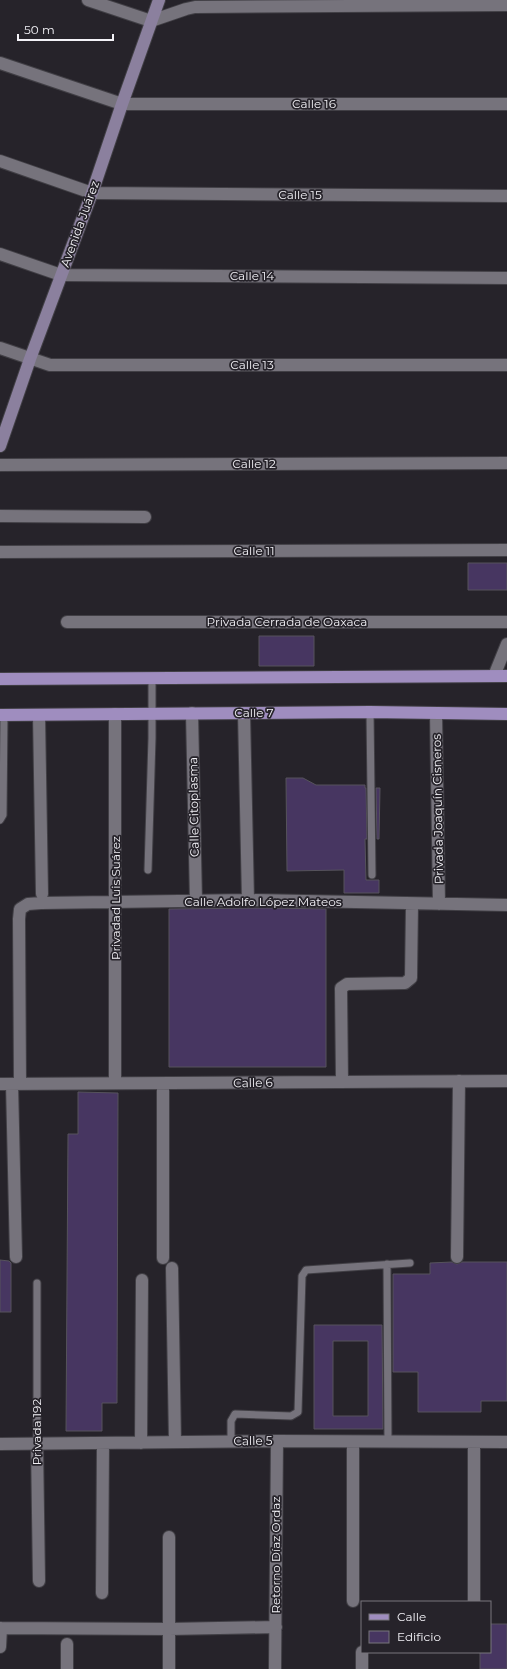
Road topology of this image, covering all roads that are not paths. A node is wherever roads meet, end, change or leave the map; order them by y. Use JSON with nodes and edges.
{"nodes":[{"id":1,"x":88,"y":0,"type":"edge"},
{"id":2,"x":159,"y":0,"type":"edge"},
{"id":3,"x":507,"y":5,"type":"edge"},
{"id":4,"x":152,"y":21,"type":"junction"},
{"id":5,"x":0,"y":63,"type":"edge"},
{"id":6,"x":122,"y":104,"type":"junction"},
{"id":7,"x":507,"y":104,"type":"edge"},
{"id":8,"x":0,"y":161,"type":"edge"},
{"id":9,"x":92,"y":193,"type":"junction"},
{"id":10,"x":507,"y":196,"type":"edge"},
{"id":11,"x":0,"y":254,"type":"edge"},
{"id":12,"x":61,"y":275,"type":"junction"},
{"id":13,"x":507,"y":278,"type":"edge"},
{"id":14,"x":0,"y":348,"type":"edge"},
{"id":15,"x":30,"y":359,"type":"junction"},
{"id":16,"x":507,"y":365,"type":"edge"},
{"id":17,"x":0,"y":445,"type":"edge"},
{"id":18,"x":507,"y":463,"type":"edge"},
{"id":19,"x":0,"y":465,"type":"edge"},
{"id":20,"x":0,"y":516,"type":"edge"},
{"id":21,"x":145,"y":517,"type":"dead end"},
{"id":22,"x":507,"y":550,"type":"edge"},
{"id":23,"x":0,"y":552,"type":"edge"},
{"id":24,"x":67,"y":622,"type":"dead end"},
{"id":25,"x":507,"y":622,"type":"edge"},
{"id":26,"x":507,"y":644,"type":"edge"},
{"id":27,"x":494,"y":676,"type":"junction"},
{"id":28,"x":507,"y":676,"type":"edge"},
{"id":29,"x":152,"y":678,"type":"junction"},
{"id":30,"x":0,"y":679,"type":"edge"},
{"id":31,"x":370,"y":712,"type":"junction"},
{"id":32,"x":192,"y":713,"type":"junction"},
{"id":33,"x":244,"y":713,"type":"junction"},
{"id":34,"x":436,"y":713,"type":"junction"},
{"id":35,"x":115,"y":714,"type":"junction"},
{"id":36,"x":151,"y":714,"type":"junction"},
{"id":37,"x":507,"y":714,"type":"edge"},
{"id":38,"x":2,"y":715,"type":"edge"},
{"id":39,"x":39,"y":715,"type":"junction"},
{"id":40,"x":0,"y":820,"type":"edge"},
{"id":41,"x":148,"y":870,"type":"dead end"},
{"id":42,"x":372,"y":875,"type":"dead end"},
{"id":43,"x":42,"y":894,"type":"dead end"},
{"id":44,"x":248,"y":900,"type":"junction"},
{"id":45,"x":196,"y":901,"type":"junction"},
{"id":46,"x":116,"y":902,"type":"junction"},
{"id":47,"x":412,"y":904,"type":"junction"},
{"id":48,"x":439,"y":904,"type":"junction"},
{"id":49,"x":507,"y":905,"type":"edge"},
{"id":50,"x":459,"y":1081,"type":"junction"},
{"id":51,"x":507,"y":1081,"type":"edge"},
{"id":52,"x":342,"y":1082,"type":"junction"},
{"id":53,"x":115,"y":1083,"type":"junction"},
{"id":54,"x":11,"y":1084,"type":"edge"},
{"id":55,"x":163,"y":1084,"type":"junction"},
{"id":56,"x":16,"y":1257,"type":"dead end"},
{"id":57,"x":457,"y":1257,"type":"dead end"},
{"id":58,"x":163,"y":1258,"type":"dead end"},
{"id":59,"x":410,"y":1263,"type":"dead end"},
{"id":60,"x":387,"y":1264,"type":"junction"},
{"id":61,"x":172,"y":1268,"type":"dead end"},
{"id":62,"x":142,"y":1280,"type":"dead end"},
{"id":63,"x":37,"y":1283,"type":"dead end"},
{"id":64,"x":231,"y":1441,"type":"junction"},
{"id":65,"x":277,"y":1441,"type":"junction"},
{"id":66,"x":175,"y":1442,"type":"junction"},
{"id":67,"x":353,"y":1442,"type":"junction"},
{"id":68,"x":388,"y":1442,"type":"junction"},
{"id":69,"x":474,"y":1442,"type":"junction"},
{"id":70,"x":507,"y":1442,"type":"edge"},
{"id":71,"x":103,"y":1443,"type":"junction"},
{"id":72,"x":140,"y":1443,"type":"junction"},
{"id":73,"x":0,"y":1444,"type":"edge"},
{"id":74,"x":37,"y":1444,"type":"junction"},
{"id":75,"x":169,"y":1537,"type":"dead end"},
{"id":76,"x":39,"y":1581,"type":"dead end"},
{"id":77,"x":102,"y":1593,"type":"dead end"},
{"id":78,"x":353,"y":1601,"type":"dead end"},
{"id":79,"x":474,"y":1601,"type":"edge"},
{"id":80,"x":276,"y":1627,"type":"junction"},
{"id":81,"x":0,"y":1628,"type":"edge"},
{"id":82,"x":169,"y":1629,"type":"junction"},
{"id":83,"x":67,"y":1644,"type":"dead end"},
{"id":84,"x":0,"y":1647,"type":"edge"},
{"id":85,"x":362,"y":1653,"type":"edge"},
{"id":86,"x":67,"y":1669,"type":"edge"},
{"id":87,"x":169,"y":1669,"type":"edge"},
{"id":88,"x":275,"y":1669,"type":"edge"},
{"id":89,"x":362,"y":1669,"type":"edge"}],
"edges":[{"from":1,"to":4,"type":"street"},
{"from":2,"to":4,"type":"street","name":"Avenida Juárez"},
{"from":3,"to":4,"type":"street"},
{"from":4,"to":6,"type":"street","name":"Avenida Juárez"},
{"from":5,"to":6,"type":"street","name":"Calle 16"},
{"from":6,"to":7,"type":"street","name":"Calle 16"},
{"from":6,"to":9,"type":"street","name":"Avenida Juárez"},
{"from":8,"to":9,"type":"street","name":"Calle 15"},
{"from":9,"to":10,"type":"street","name":"Calle 15"},
{"from":9,"to":12,"type":"street","name":"Avenida Juárez"},
{"from":11,"to":12,"type":"street","name":"Calle 14"},
{"from":12,"to":13,"type":"street","name":"Calle 14"},
{"from":12,"to":15,"type":"street","name":"Avenida Juárez"},
{"from":14,"to":15,"type":"street","name":"Calle 13"},
{"from":15,"to":16,"type":"street","name":"Calle 13"},
{"from":15,"to":17,"type":"street","name":"Avenida Juárez"},
{"from":18,"to":19,"type":"street","name":"Calle 12"},
{"from":20,"to":21,"type":"street"},
{"from":22,"to":23,"type":"street","name":"Calle 11"},
{"from":24,"to":25,"type":"street","name":"Privada Cerrada de Oaxaca"},
{"from":26,"to":27,"type":"street"},
{"from":27,"to":28,"type":"main road"},
{"from":27,"to":29,"type":"main road"},
{"from":29,"to":30,"type":"main road"},
{"from":29,"to":36,"type":"lane"},
{"from":31,"to":33,"type":"main road","name":"Calle 7"},
{"from":31,"to":34,"type":"main road","name":"Calle 7"},
{"from":31,"to":42,"type":"lane"},
{"from":32,"to":33,"type":"main road","name":"Calle 7"},
{"from":32,"to":36,"type":"main road","name":"Calle 7"},
{"from":32,"to":45,"type":"street","name":"Calle Citoplasma"},
{"from":33,"to":44,"type":"street"},
{"from":34,"to":37,"type":"main road","name":"Calle 7"},
{"from":34,"to":48,"type":"street","name":"Privada Joaquín Cisneros"},
{"from":35,"to":36,"type":"main road","name":"Calle 7"},
{"from":35,"to":39,"type":"main road","name":"Calle 7"},
{"from":35,"to":46,"type":"street","name":"Privadad Luis Suárez"},
{"from":36,"to":41,"type":"lane"},
{"from":38,"to":39,"type":"main road","name":"Calle 7"},
{"from":38,"to":40,"type":"lane"},
{"from":39,"to":43,"type":"street"},
{"from":44,"to":45,"type":"street","name":"Calle Adolfo López Mateos"},
{"from":44,"to":47,"type":"street","name":"Calle Adolfo López Mateos"},
{"from":45,"to":46,"type":"street","name":"Calle Adolfo López Mateos"},
{"from":46,"to":53,"type":"street","name":"Privadad Luis Suárez"},
{"from":46,"to":54,"type":"street","name":"Calle Adolfo López Mateos"},
{"from":47,"to":48,"type":"street","name":"Calle Adolfo López Mateos"},
{"from":47,"to":52,"type":"street"},
{"from":48,"to":49,"type":"street","name":"Calle Adolfo López Mateos"},
{"from":50,"to":51,"type":"street","name":"Calle 6"},
{"from":50,"to":52,"type":"street","name":"Calle 6"},
{"from":50,"to":57,"type":"street"},
{"from":52,"to":55,"type":"street","name":"Calle 6"},
{"from":53,"to":54,"type":"street","name":"Calle 6"},
{"from":53,"to":55,"type":"street","name":"Calle 6"},
{"from":54,"to":56,"type":"street"},
{"from":55,"to":58,"type":"street"},
{"from":59,"to":60,"type":"lane"},
{"from":60,"to":64,"type":"lane"},
{"from":60,"to":68,"type":"lane"},
{"from":61,"to":66,"type":"street"},
{"from":62,"to":72,"type":"street"},
{"from":63,"to":74,"type":"lane","name":"Privada 192"},
{"from":64,"to":65,"type":"street","name":"Calle 5"},
{"from":64,"to":66,"type":"street","name":"Calle 5"},
{"from":65,"to":67,"type":"street","name":"Calle 5"},
{"from":65,"to":80,"type":"street","name":"Retorno Díaz Ordaz"},
{"from":66,"to":72,"type":"street","name":"Calle 5"},
{"from":67,"to":68,"type":"street","name":"Calle 5"},
{"from":67,"to":78,"type":"street"},
{"from":68,"to":69,"type":"street","name":"Calle 5"},
{"from":69,"to":70,"type":"street","name":"Calle 5"},
{"from":69,"to":79,"type":"street"},
{"from":71,"to":72,"type":"street","name":"Calle 5"},
{"from":71,"to":74,"type":"street","name":"Calle 5"},
{"from":71,"to":77,"type":"street"},
{"from":73,"to":74,"type":"street","name":"Calle 5"},
{"from":74,"to":76,"type":"street","name":"Privada 192"},
{"from":75,"to":82,"type":"street"},
{"from":80,"to":82,"type":"street"},
{"from":80,"to":88,"type":"street","name":"Retorno Díaz Ordaz"},
{"from":81,"to":82,"type":"street"},
{"from":81,"to":84,"type":"street"},
{"from":82,"to":87,"type":"street"},
{"from":83,"to":86,"type":"street"},
{"from":85,"to":89,"type":"street"}]}
